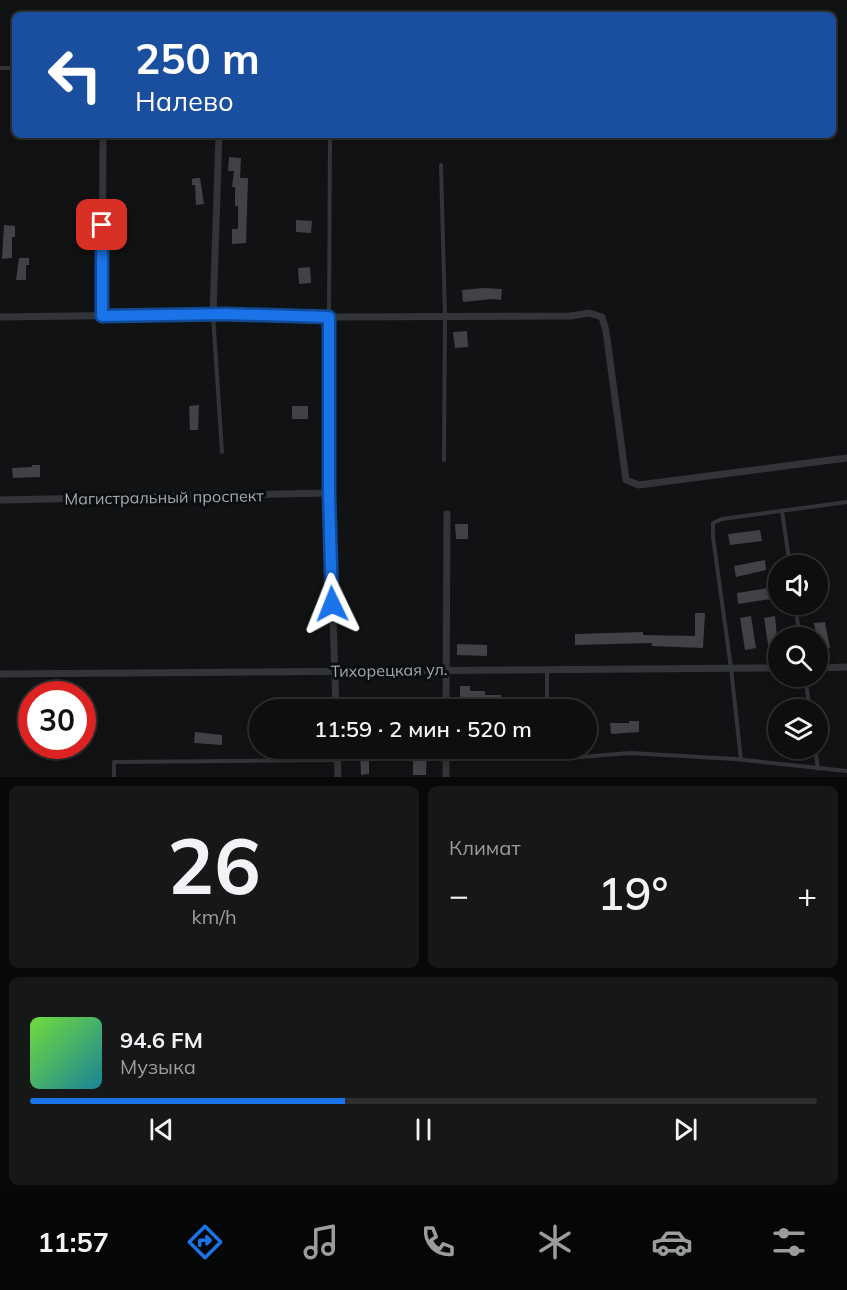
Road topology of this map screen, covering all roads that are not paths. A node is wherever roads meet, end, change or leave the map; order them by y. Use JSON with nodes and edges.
{"nodes":[{"id":1,"x":103,"y":138,"type":"edge"},
{"id":2,"x":219,"y":138,"type":"edge"},
{"id":3,"x":330,"y":138,"type":"edge"},
{"id":4,"x":441,"y":165,"type":"dead end"},
{"id":5,"x":213,"y":314,"type":"junction"},
{"id":6,"x":102,"y":316,"type":"junction"},
{"id":7,"x":445,"y":316,"type":"junction"},
{"id":8,"x":0,"y":317,"type":"edge"},
{"id":9,"x":329,"y":317,"type":"junction"},
{"id":10,"x":222,"y":452,"type":"dead end"},
{"id":11,"x":847,"y":459,"type":"edge"},
{"id":12,"x":444,"y":460,"type":"dead end"},
{"id":13,"x":329,"y":494,"type":"junction"},
{"id":14,"x":0,"y":500,"type":"edge"},
{"id":15,"x":847,"y":502,"type":"edge"},
{"id":16,"x":782,"y":511,"type":"junction"},
{"id":17,"x":447,"y":514,"type":"dead end"},
{"id":18,"x":788,"y":555,"type":"edge"},
{"id":19,"x":731,"y":668,"type":"junction"},
{"id":20,"x":768,"y":668,"type":"edge"},
{"id":21,"x":828,"y":668,"type":"edge"},
{"id":22,"x":847,"y":668,"type":"edge"},
{"id":23,"x":547,"y":669,"type":"junction"},
{"id":24,"x":447,"y":670,"type":"junction"},
{"id":25,"x":334,"y":671,"type":"junction"},
{"id":26,"x":0,"y":674,"type":"edge"},
{"id":27,"x":335,"y":699,"type":"edge"},
{"id":28,"x":446,"y":699,"type":"edge"},
{"id":29,"x":547,"y":699,"type":"edge"},
{"id":30,"x":597,"y":756,"type":"edge"},
{"id":31,"x":446,"y":759,"type":"edge"},
{"id":32,"x":817,"y":759,"type":"edge"},
{"id":33,"x":337,"y":760,"type":"joint"},
{"id":34,"x":741,"y":760,"type":"junction"},
{"id":35,"x":818,"y":769,"type":"junction"},
{"id":36,"x":847,"y":771,"type":"edge"},
{"id":37,"x":114,"y":777,"type":"edge"},
{"id":38,"x":338,"y":777,"type":"edge"},
{"id":39,"x":446,"y":777,"type":"edge"}],
"edges":[{"from":1,"to":6,"type":"street"},
{"from":2,"to":5,"type":"street"},
{"from":3,"to":9,"type":"lane"},
{"from":4,"to":7,"type":"lane"},
{"from":5,"to":6,"type":"street"},
{"from":5,"to":9,"type":"street"},
{"from":5,"to":10,"type":"lane"},
{"from":6,"to":8,"type":"street"},
{"from":7,"to":9,"type":"street"},
{"from":7,"to":11,"type":"street"},
{"from":7,"to":12,"type":"lane"},
{"from":9,"to":13,"type":"street"},
{"from":13,"to":14,"type":"street","name":"Магистральный проспект"},
{"from":13,"to":25,"type":"street"},
{"from":15,"to":16,"type":"lane"},
{"from":16,"to":18,"type":"lane"},
{"from":16,"to":19,"type":"lane"},
{"from":17,"to":24,"type":"street"},
{"from":19,"to":20,"type":"street","name":"Тихорецкая ул."},
{"from":19,"to":23,"type":"street","name":"Тихорецкая ул."},
{"from":19,"to":34,"type":"lane"},
{"from":21,"to":22,"type":"street"},
{"from":23,"to":24,"type":"street","name":"Тихорецкая ул."},
{"from":23,"to":29,"type":"lane"},
{"from":24,"to":25,"type":"street","name":"Тихорецкая ул."},
{"from":24,"to":28,"type":"street"},
{"from":25,"to":26,"type":"street","name":"Тихорецкая ул."},
{"from":25,"to":27,"type":"street"},
{"from":30,"to":34,"type":"lane"},
{"from":31,"to":39,"type":"street"},
{"from":32,"to":35,"type":"lane"},
{"from":33,"to":37,"type":"lane"},
{"from":33,"to":38,"type":"street"},
{"from":34,"to":35,"type":"lane"},
{"from":35,"to":36,"type":"lane"}]}
